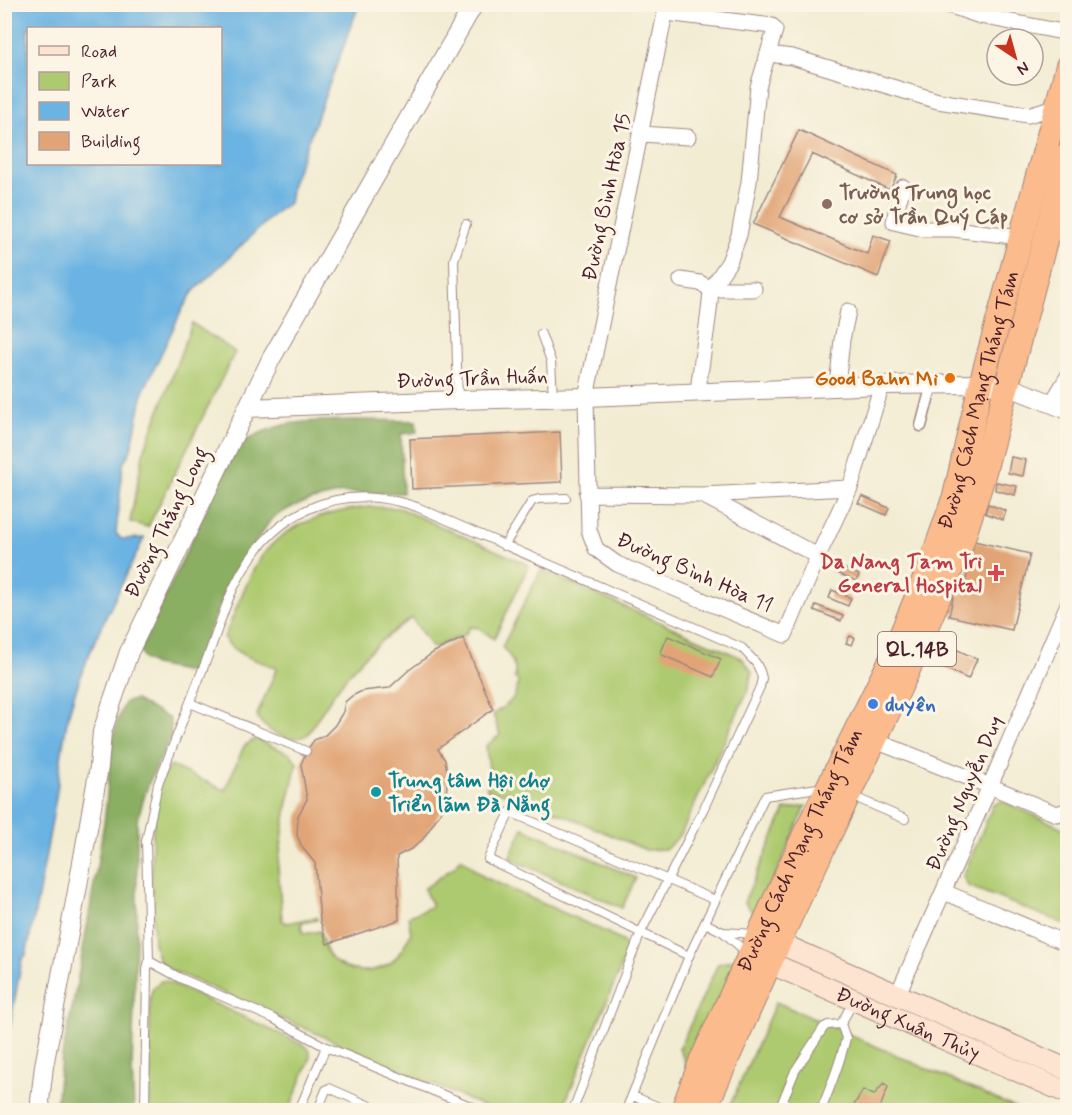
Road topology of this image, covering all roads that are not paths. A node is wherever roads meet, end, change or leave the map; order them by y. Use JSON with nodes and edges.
{"nodes":[{"id":1,"x":474,"y":4,"type":"edge"},
{"id":2,"x":945,"y":4,"type":"edge"},
{"id":3,"x":666,"y":9,"type":"edge"},
{"id":4,"x":1068,"y":33,"type":"edge"},
{"id":5,"x":769,"y":54,"type":"junction"},
{"id":6,"x":1068,"y":66,"type":"edge"},
{"id":7,"x":1061,"y":108,"type":"edge"},
{"id":8,"x":640,"y":134,"type":"junction"},
{"id":9,"x":688,"y":137,"type":"dead end"},
{"id":10,"x":1068,"y":154,"type":"edge"},
{"id":11,"x":903,"y":187,"type":"dead end"},
{"id":12,"x":465,"y":224,"type":"dead end"},
{"id":13,"x":1021,"y":237,"type":"junction"},
{"id":14,"x":681,"y":280,"type":"dead end"},
{"id":15,"x":711,"y":289,"type":"junction"},
{"id":16,"x":754,"y":289,"type":"dead end"},
{"id":17,"x":848,"y":311,"type":"dead end"},
{"id":18,"x":541,"y":334,"type":"dead end"},
{"id":19,"x":1068,"y":376,"type":"edge"},
{"id":20,"x":932,"y":384,"type":"junction"},
{"id":21,"x":981,"y":384,"type":"junction"},
{"id":22,"x":882,"y":385,"type":"junction"},
{"id":23,"x":837,"y":386,"type":"junction"},
{"id":24,"x":1005,"y":387,"type":"junction"},
{"id":25,"x":698,"y":393,"type":"junction"},
{"id":26,"x":586,"y":397,"type":"junction"},
{"id":27,"x":553,"y":398,"type":"junction"},
{"id":28,"x":458,"y":400,"type":"junction"},
{"id":29,"x":1060,"y":406,"type":"edge"},
{"id":30,"x":247,"y":408,"type":"junction"},
{"id":31,"x":921,"y":426,"type":"dead end"},
{"id":32,"x":850,"y":488,"type":"junction"},
{"id":33,"x":587,"y":494,"type":"junction"},
{"id":34,"x":702,"y":495,"type":"junction"},
{"id":35,"x":566,"y":498,"type":"dead end"},
{"id":36,"x":504,"y":546,"type":"junction"},
{"id":37,"x":818,"y":556,"type":"junction"},
{"id":38,"x":1066,"y":612,"type":"edge"},
{"id":39,"x":190,"y":703,"type":"junction"},
{"id":40,"x":873,"y":740,"type":"junction"},
{"id":41,"x":306,"y":751,"type":"dead end"},
{"id":42,"x":990,"y":786,"type":"junction"},
{"id":43,"x":838,"y":791,"type":"junction"},
{"id":44,"x":1066,"y":811,"type":"edge"},
{"id":45,"x":905,"y":819,"type":"dead end"},
{"id":46,"x":667,"y":878,"type":"junction"},
{"id":47,"x":944,"y":892,"type":"junction"},
{"id":48,"x":715,"y":900,"type":"junction"},
{"id":49,"x":705,"y":923,"type":"junction"},
{"id":50,"x":641,"y":932,"type":"junction"},
{"id":51,"x":723,"y":932,"type":"junction"},
{"id":52,"x":1068,"y":944,"type":"edge"},
{"id":53,"x":764,"y":949,"type":"junction"},
{"id":54,"x":689,"y":956,"type":"junction"},
{"id":55,"x":149,"y":961,"type":"junction"},
{"id":56,"x":897,"y":996,"type":"junction"},
{"id":57,"x":854,"y":1000,"type":"junction"},
{"id":58,"x":841,"y":1024,"type":"junction"},
{"id":59,"x":326,"y":1047,"type":"junction"},
{"id":60,"x":1068,"y":1070,"type":"edge"},
{"id":61,"x":1068,"y":1093,"type":"edge"},
{"id":62,"x":633,"y":1096,"type":"junction"},
{"id":63,"x":41,"y":1110,"type":"edge"},
{"id":64,"x":146,"y":1110,"type":"edge"},
{"id":65,"x":299,"y":1110,"type":"edge"},
{"id":66,"x":318,"y":1110,"type":"edge"},
{"id":67,"x":379,"y":1110,"type":"edge"},
{"id":68,"x":480,"y":1110,"type":"edge"},
{"id":69,"x":573,"y":1110,"type":"edge"},
{"id":70,"x":626,"y":1110,"type":"edge"},
{"id":71,"x":666,"y":1110,"type":"edge"},
{"id":72,"x":683,"y":1110,"type":"edge"},
{"id":73,"x":704,"y":1110,"type":"edge"},
{"id":74,"x":779,"y":1110,"type":"edge"},
{"id":75,"x":821,"y":1110,"type":"edge"}],
"edges":[{"from":1,"to":30,"type":"street","name":"Đường Thăng Long"},
{"from":2,"to":4,"type":"street"},
{"from":3,"to":5,"type":"street"},
{"from":3,"to":8,"type":"street","name":"Đường Bình Hòa 15"},
{"from":5,"to":7,"type":"street"},
{"from":5,"to":15,"type":"street"},
{"from":6,"to":7,"type":"highway","name":"Đường Cách Mạng Tháng Tám","number":"QL.14B"},
{"from":7,"to":13,"type":"highway","name":"Đường Cách Mạng Tháng Tám","number":"QL.14B"},
{"from":8,"to":9,"type":"street"},
{"from":8,"to":26,"type":"street","name":"Đường Bình Hòa 15"},
{"from":10,"to":24,"type":"highway","name":"Đường Cách Mạng Tháng Tám","number":"QL.14B"},
{"from":11,"to":13,"type":"street"},
{"from":12,"to":28,"type":"lane"},
{"from":13,"to":21,"type":"highway","name":"Đường Cách Mạng Tháng Tám","number":"QL.14B"},
{"from":14,"to":15,"type":"street"},
{"from":15,"to":16,"type":"street"},
{"from":15,"to":25,"type":"street"},
{"from":17,"to":23,"type":"street"},
{"from":18,"to":27,"type":"lane"},
{"from":19,"to":29,"type":"street"},
{"from":20,"to":21,"type":"street","name":"Đường Trần Huấn"},
{"from":20,"to":22,"type":"street","name":"Đường Trần Huấn"},
{"from":20,"to":31,"type":"street"},
{"from":21,"to":24,"type":"street","name":"Đường Trần Huấn"},
{"from":21,"to":43,"type":"highway","name":"Đường Cách Mạng Tháng Tám","number":"QL.14B"},
{"from":22,"to":23,"type":"street","name":"Đường Trần Huấn"},
{"from":22,"to":32,"type":"street"},
{"from":23,"to":25,"type":"street","name":"Đường Trần Huấn"},
{"from":24,"to":29,"type":"street","name":"Đường Trần Huấn"},
{"from":24,"to":40,"type":"highway","name":"Đường Cách Mạng Tháng Tám","number":"QL.14B"},
{"from":25,"to":26,"type":"street","name":"Đường Trần Huấn"},
{"from":26,"to":27,"type":"street","name":"Đường Trần Huấn"},
{"from":26,"to":33,"type":"street","name":"Đường Bình Hòa 11"},
{"from":27,"to":28,"type":"street","name":"Đường Trần Huấn"},
{"from":28,"to":30,"type":"street","name":"Đường Trần Huấn"},
{"from":30,"to":63,"type":"street","name":"Đường Thăng Long"},
{"from":32,"to":34,"type":"street"},
{"from":32,"to":37,"type":"street"},
{"from":33,"to":34,"type":"street"},
{"from":33,"to":37,"type":"street","name":"Đường Bình Hòa 11"},
{"from":34,"to":37,"type":"street"},
{"from":35,"to":36,"type":"lane"},
{"from":36,"to":39,"type":"lane"},
{"from":36,"to":46,"type":"lane"},
{"from":38,"to":42,"type":"street","name":"Đường Nguyễn Duy"},
{"from":39,"to":41,"type":"lane"},
{"from":39,"to":55,"type":"lane"},
{"from":40,"to":42,"type":"street"},
{"from":40,"to":43,"type":"highway","name":"Đường Cách Mạng Tháng Tám","number":"QL.14B"},
{"from":42,"to":44,"type":"street"},
{"from":42,"to":47,"type":"street","name":"Đường Nguyễn Duy"},
{"from":43,"to":45,"type":"lane"},
{"from":43,"to":48,"type":"lane"},
{"from":43,"to":53,"type":"highway","name":"Đường Cách Mạng Tháng Tám","number":"QL.14B"},
{"from":46,"to":48,"type":"lane"},
{"from":46,"to":50,"type":"lane"},
{"from":46,"to":50,"type":"lane"},
{"from":47,"to":52,"type":"street"},
{"from":47,"to":56,"type":"street","name":"Đường Nguyễn Duy"},
{"from":48,"to":49,"type":"lane"},
{"from":49,"to":51,"type":"lane"},
{"from":49,"to":54,"type":"lane"},
{"from":50,"to":54,"type":"lane"},
{"from":50,"to":69,"type":"lane"},
{"from":51,"to":53,"type":"lane"},
{"from":51,"to":53,"type":"lane"},
{"from":53,"to":56,"type":"main road","name":"Đường Xuân Thủy"},
{"from":53,"to":57,"type":"main road","name":"Đường Xuân Thủy"},
{"from":53,"to":72,"type":"highway","name":"Đường Cách Mạng Tháng Tám","number":"QL.14B"},
{"from":53,"to":73,"type":"highway","name":"Đường Cách Mạng Tháng Tám","number":"QL.14B"},
{"from":54,"to":62,"type":"lane"},
{"from":55,"to":59,"type":"lane"},
{"from":55,"to":64,"type":"lane"},
{"from":56,"to":60,"type":"main road","name":"Đường Xuân Thủy"},
{"from":57,"to":58,"type":"lane"},
{"from":57,"to":61,"type":"main road","name":"Đường Xuân Thủy"},
{"from":58,"to":74,"type":"lane"},
{"from":58,"to":75,"type":"lane"},
{"from":59,"to":65,"type":"lane"},
{"from":59,"to":68,"type":"lane"},
{"from":62,"to":70,"type":"lane"},
{"from":62,"to":71,"type":"lane"},
{"from":66,"to":67,"type":"lane"}]}
